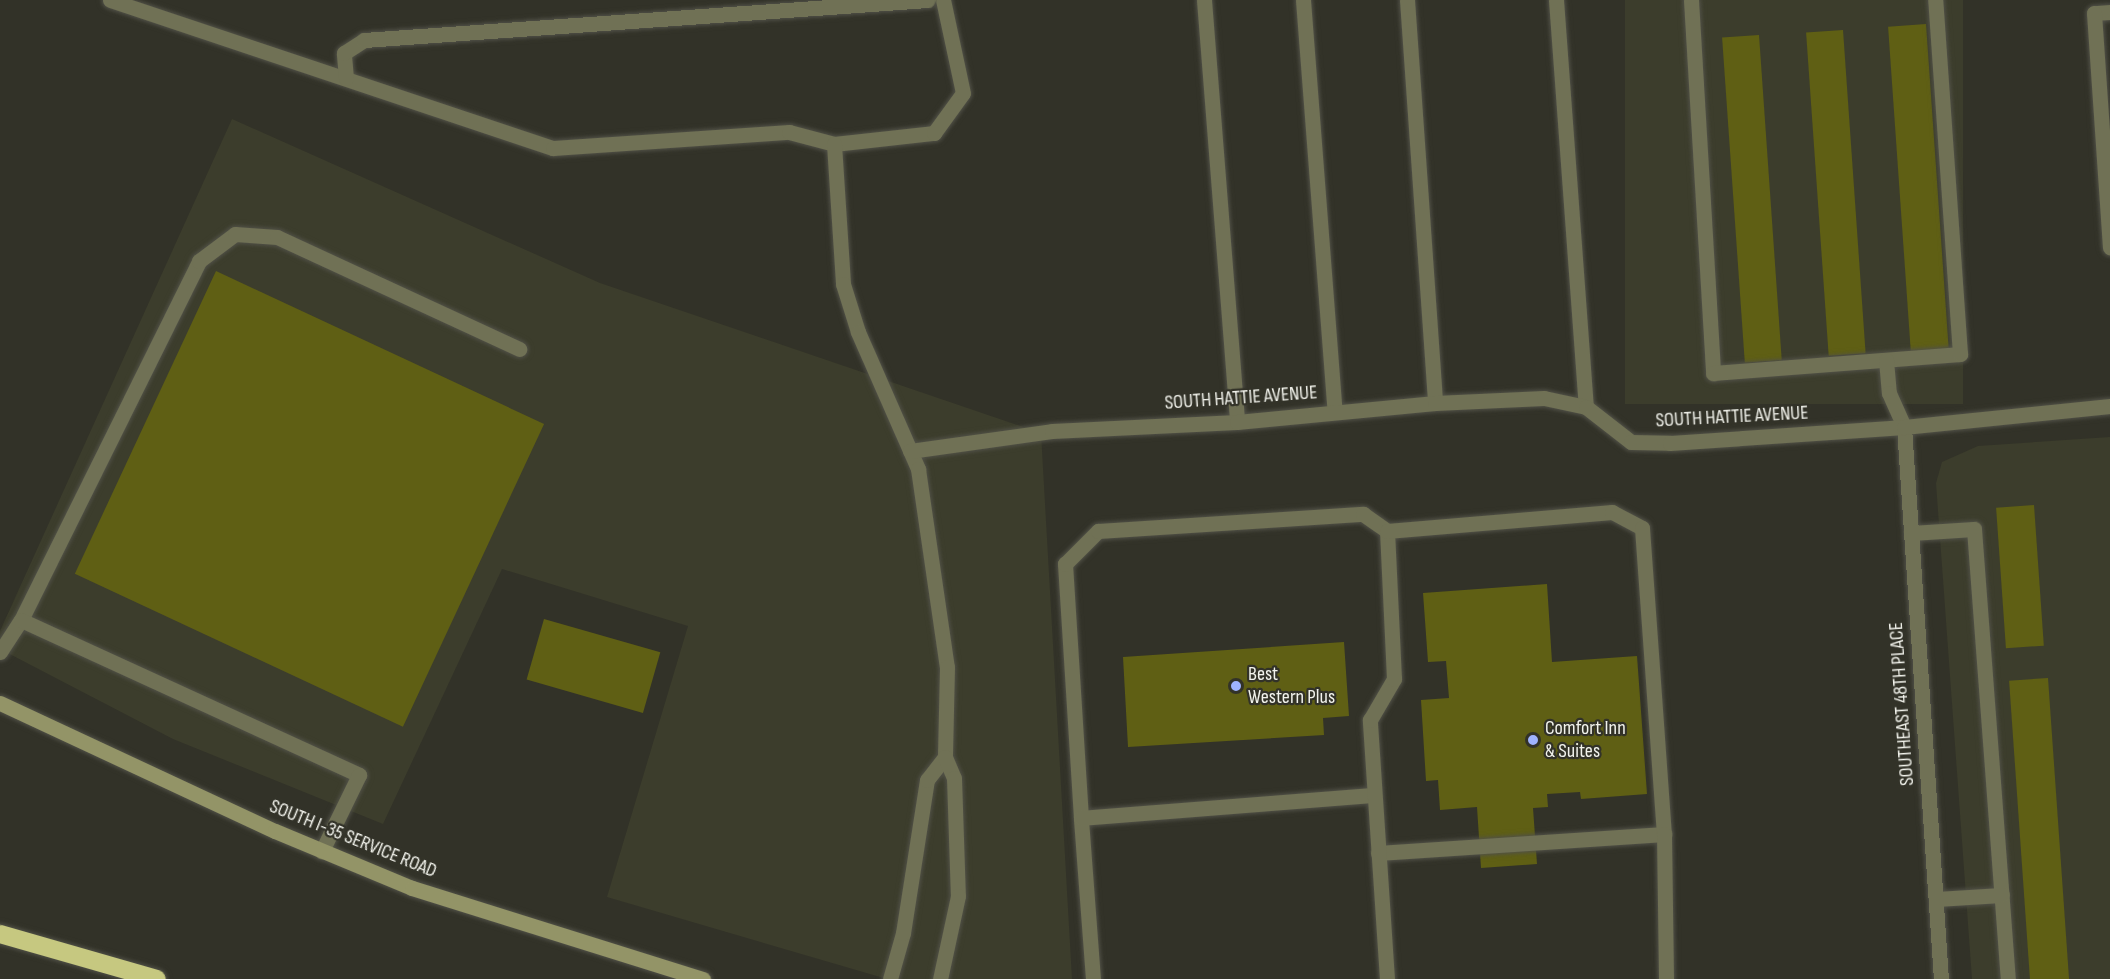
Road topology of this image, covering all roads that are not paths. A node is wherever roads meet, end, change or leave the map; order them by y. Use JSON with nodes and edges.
{"nodes":[{"id":1,"x":110,"y":0,"type":"edge"},
{"id":2,"x":928,"y":0,"type":"edge"},
{"id":3,"x":943,"y":0,"type":"edge"},
{"id":4,"x":1204,"y":0,"type":"edge"},
{"id":5,"x":1303,"y":0,"type":"edge"},
{"id":6,"x":1407,"y":0,"type":"edge"},
{"id":7,"x":1556,"y":0,"type":"edge"},
{"id":8,"x":1691,"y":0,"type":"edge"},
{"id":9,"x":1935,"y":0,"type":"edge"},
{"id":10,"x":2110,"y":12,"type":"edge"},
{"id":11,"x":346,"y":78,"type":"junction"},
{"id":12,"x":834,"y":144,"type":"junction"},
{"id":13,"x":2110,"y":247,"type":"edge"},
{"id":14,"x":519,"y":349,"type":"dead end"},
{"id":15,"x":1886,"y":360,"type":"junction"},
{"id":16,"x":1435,"y":403,"type":"junction"},
{"id":17,"x":2110,"y":406,"type":"edge"},
{"id":18,"x":1586,"y":407,"type":"junction"},
{"id":19,"x":1335,"y":411,"type":"junction"},
{"id":20,"x":1237,"y":422,"type":"junction"},
{"id":21,"x":1904,"y":427,"type":"junction"},
{"id":22,"x":910,"y":451,"type":"junction"},
{"id":23,"x":1387,"y":531,"type":"junction"},
{"id":24,"x":1911,"y":533,"type":"junction"},
{"id":25,"x":21,"y":620,"type":"junction"},
{"id":26,"x":0,"y":652,"type":"edge"},
{"id":27,"x":0,"y":703,"type":"edge"},
{"id":28,"x":945,"y":757,"type":"junction"},
{"id":29,"x":1374,"y":795,"type":"junction"},
{"id":30,"x":1081,"y":818,"type":"junction"},
{"id":31,"x":1664,"y":834,"type":"junction"},
{"id":32,"x":322,"y":851,"type":"junction"},
{"id":33,"x":1378,"y":853,"type":"junction"},
{"id":34,"x":2002,"y":895,"type":"junction"},
{"id":35,"x":1936,"y":899,"type":"junction"},
{"id":36,"x":0,"y":934,"type":"edge"},
{"id":37,"x":157,"y":979,"type":"edge"},
{"id":38,"x":703,"y":979,"type":"edge"},
{"id":39,"x":890,"y":979,"type":"edge"},
{"id":40,"x":940,"y":979,"type":"edge"},
{"id":41,"x":1093,"y":979,"type":"edge"},
{"id":42,"x":1387,"y":979,"type":"edge"},
{"id":43,"x":1666,"y":979,"type":"edge"},
{"id":44,"x":1941,"y":979,"type":"edge"},
{"id":45,"x":2008,"y":979,"type":"edge"}],
"edges":[{"from":1,"to":11,"type":"street"},
{"from":2,"to":11,"type":"street"},
{"from":3,"to":12,"type":"street"},
{"from":4,"to":20,"type":"street"},
{"from":5,"to":19,"type":"street"},
{"from":6,"to":16,"type":"street"},
{"from":7,"to":18,"type":"street"},
{"from":8,"to":15,"type":"street"},
{"from":9,"to":15,"type":"street"},
{"from":10,"to":13,"type":"street"},
{"from":11,"to":12,"type":"street"},
{"from":12,"to":22,"type":"street"},
{"from":14,"to":25,"type":"street"},
{"from":15,"to":21,"type":"street"},
{"from":16,"to":18,"type":"street","name":"SOUTH HATTIE AVENUE"},
{"from":16,"to":19,"type":"street","name":"SOUTH HATTIE AVENUE"},
{"from":17,"to":21,"type":"street","name":"SOUTH HATTIE AVENUE"},
{"from":18,"to":21,"type":"street","name":"SOUTH HATTIE AVENUE"},
{"from":19,"to":20,"type":"street","name":"SOUTH HATTIE AVENUE"},
{"from":20,"to":22,"type":"street","name":"SOUTH HATTIE AVENUE"},
{"from":21,"to":24,"type":"street","name":"SOUTHEAST 48TH PLACE"},
{"from":22,"to":28,"type":"street"},
{"from":23,"to":29,"type":"street"},
{"from":23,"to":30,"type":"street"},
{"from":23,"to":31,"type":"street"},
{"from":24,"to":34,"type":"street"},
{"from":24,"to":35,"type":"street","name":"SOUTHEAST 48TH PLACE"},
{"from":25,"to":26,"type":"street"},
{"from":25,"to":32,"type":"street"},
{"from":27,"to":32,"type":"main road","name":"SOUTH I-35 SERVICE ROAD"},
{"from":28,"to":39,"type":"street"},
{"from":28,"to":40,"type":"street"},
{"from":29,"to":30,"type":"street"},
{"from":29,"to":33,"type":"street"},
{"from":30,"to":41,"type":"street"},
{"from":31,"to":33,"type":"street"},
{"from":31,"to":43,"type":"street"},
{"from":32,"to":38,"type":"main road","name":"SOUTH I-35 SERVICE ROAD"},
{"from":33,"to":42,"type":"street"},
{"from":34,"to":35,"type":"street"},
{"from":34,"to":45,"type":"street"},
{"from":35,"to":44,"type":"street","name":"SOUTHEAST 48TH PLACE"},
{"from":36,"to":37,"type":"highway"}]}
